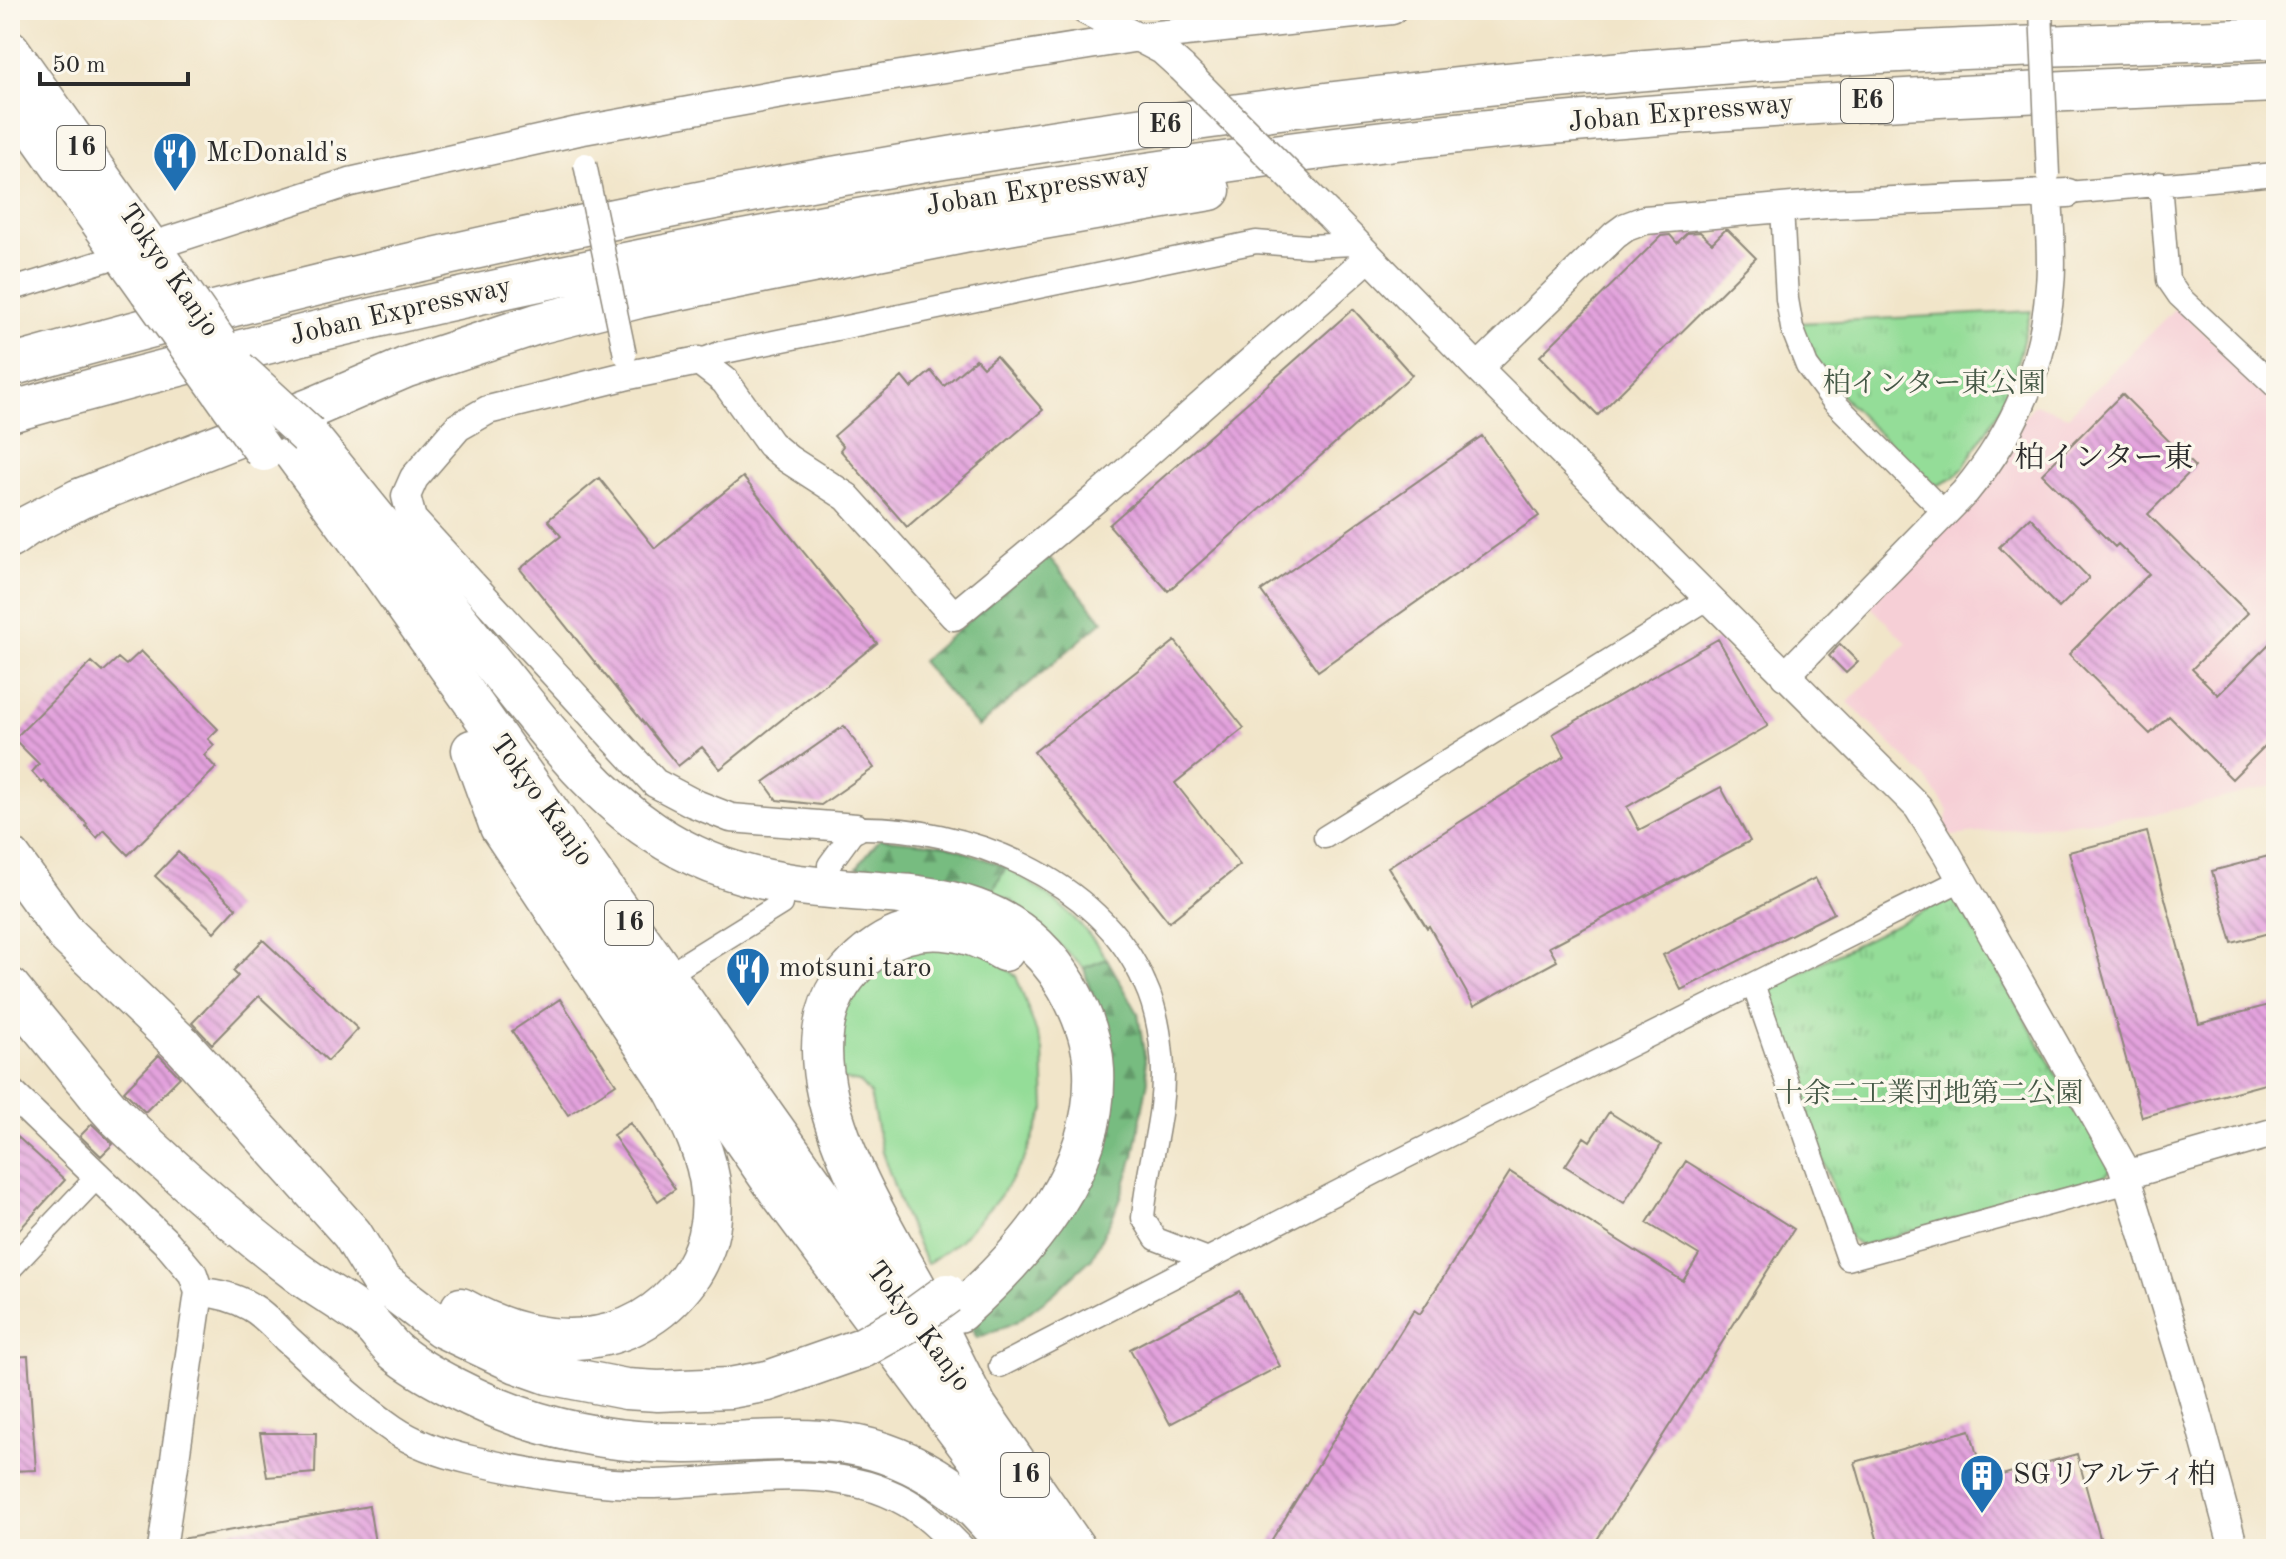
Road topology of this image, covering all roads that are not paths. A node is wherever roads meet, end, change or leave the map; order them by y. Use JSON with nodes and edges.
{"nodes":[{"id":1,"x":1065,"y":10,"type":"edge"},
{"id":2,"x":1085,"y":10,"type":"edge"},
{"id":3,"x":1392,"y":10,"type":"edge"},
{"id":4,"x":2041,"y":10,"type":"edge"},
{"id":5,"x":1139,"y":37,"type":"junction"},
{"id":6,"x":2276,"y":38,"type":"edge"},
{"id":7,"x":10,"y":49,"type":"edge"},
{"id":8,"x":1058,"y":50,"type":"junction"},
{"id":9,"x":2276,"y":82,"type":"edge"},
{"id":10,"x":10,"y":96,"type":"edge"},
{"id":11,"x":578,"y":131,"type":"junction"},
{"id":12,"x":1459,"y":133,"type":"junction"},
{"id":13,"x":2276,"y":174,"type":"edge"},
{"id":14,"x":2160,"y":183,"type":"junction"},
{"id":15,"x":2055,"y":187,"type":"junction"},
{"id":16,"x":1782,"y":208,"type":"junction"},
{"id":17,"x":137,"y":251,"type":"junction"},
{"id":18,"x":1362,"y":251,"type":"junction"},
{"id":19,"x":163,"y":288,"type":"junction"},
{"id":20,"x":10,"y":290,"type":"edge"},
{"id":21,"x":699,"y":361,"type":"junction"},
{"id":22,"x":10,"y":364,"type":"edge"},
{"id":23,"x":627,"y":365,"type":"junction"},
{"id":24,"x":1478,"y":368,"type":"junction"},
{"id":25,"x":237,"y":370,"type":"joint"},
{"id":26,"x":2276,"y":387,"type":"edge"},
{"id":27,"x":10,"y":412,"type":"edge"},
{"id":28,"x":286,"y":444,"type":"junction"},
{"id":29,"x":1945,"y":513,"type":"junction"},
{"id":30,"x":10,"y":538,"type":"edge"},
{"id":31,"x":1709,"y":598,"type":"junction"},
{"id":32,"x":1785,"y":676,"type":"junction"},
{"id":33,"x":472,"y":750,"type":"junction"},
{"id":34,"x":856,"y":828,"type":"junction"},
{"id":35,"x":1325,"y":837,"type":"dead end"},
{"id":36,"x":10,"y":857,"type":"edge"},
{"id":37,"x":829,"y":865,"type":"dead end"},
{"id":38,"x":1961,"y":880,"type":"junction"},
{"id":39,"x":10,"y":900,"type":"edge"},
{"id":40,"x":781,"y":904,"type":"dead end"},
{"id":41,"x":66,"y":934,"type":"junction"},
{"id":42,"x":652,"y":984,"type":"junction"},
{"id":43,"x":1753,"y":984,"type":"junction"},
{"id":44,"x":10,"y":988,"type":"edge"},
{"id":45,"x":10,"y":1092,"type":"edge"},
{"id":46,"x":2276,"y":1132,"type":"edge"},
{"id":47,"x":98,"y":1176,"type":"junction"},
{"id":48,"x":2127,"y":1178,"type":"junction"},
{"id":49,"x":352,"y":1234,"type":"junction"},
{"id":50,"x":1208,"y":1259,"type":"junction"},
{"id":51,"x":10,"y":1269,"type":"edge"},
{"id":52,"x":199,"y":1292,"type":"junction"},
{"id":53,"x":953,"y":1303,"type":"junction"},
{"id":54,"x":368,"y":1321,"type":"junction"},
{"id":55,"x":868,"y":1356,"type":"junction"},
{"id":56,"x":1000,"y":1366,"type":"dead end"},
{"id":57,"x":974,"y":1401,"type":"junction"},
{"id":58,"x":162,"y":1549,"type":"edge"},
{"id":59,"x":961,"y":1549,"type":"edge"},
{"id":60,"x":1011,"y":1549,"type":"edge"},
{"id":61,"x":1044,"y":1549,"type":"edge"},
{"id":62,"x":1077,"y":1549,"type":"edge"},
{"id":63,"x":2234,"y":1549,"type":"edge"}],
"edges":[{"from":1,"to":8,"type":"street"},
{"from":2,"to":5,"type":"street"},
{"from":3,"to":5,"type":"street"},
{"from":4,"to":15,"type":"street","bridge":true},
{"from":5,"to":8,"type":"street"},
{"from":5,"to":18,"type":"street","bridge":true},
{"from":6,"to":22,"type":"highway","name":"Joban Expressway","number":"E6"},
{"from":7,"to":17,"type":"highway","name":"Tokyo Kanjo","number":"16"},
{"from":8,"to":11,"type":"street"},
{"from":9,"to":12,"type":"highway","name":"Joban Expressway","number":"E6"},
{"from":10,"to":17,"type":"highway","name":"Tokyo Kanjo","number":"16"},
{"from":11,"to":17,"type":"street"},
{"from":11,"to":23,"type":"street","bridge":true},
{"from":12,"to":27,"type":"highway","name":"Joban Expressway","number":"E6"},
{"from":12,"to":30,"type":"highway"},
{"from":13,"to":14,"type":"street"},
{"from":14,"to":15,"type":"street"},
{"from":14,"to":26,"type":"street"},
{"from":15,"to":16,"type":"street"},
{"from":15,"to":29,"type":"street"},
{"from":16,"to":24,"type":"street"},
{"from":16,"to":29,"type":"street"},
{"from":17,"to":19,"type":"highway","name":"Tokyo Kanjo","number":"16"},
{"from":17,"to":20,"type":"street"},
{"from":18,"to":21,"type":"street"},
{"from":18,"to":21,"type":"street"},
{"from":18,"to":24,"type":"street"},
{"from":19,"to":25,"type":"highway","name":"Tokyo Kanjo","number":"16","bridge":true},
{"from":19,"to":28,"type":"highway","name":"Tokyo Kanjo","number":"16","bridge":true},
{"from":21,"to":23,"type":"street"},
{"from":23,"to":34,"type":"street"},
{"from":24,"to":31,"type":"street"},
{"from":25,"to":28,"type":"highway","bridge":true},
{"from":28,"to":33,"type":"highway","name":"Tokyo Kanjo","number":"16"},
{"from":28,"to":42,"type":"highway","name":"Tokyo Kanjo","number":"16"},
{"from":28,"to":53,"type":"highway"},
{"from":29,"to":32,"type":"street"},
{"from":31,"to":32,"type":"street"},
{"from":31,"to":35,"type":"street"},
{"from":32,"to":38,"type":"street"},
{"from":33,"to":42,"type":"highway","name":"Tokyo Kanjo","number":"16"},
{"from":33,"to":49,"type":"highway"},
{"from":34,"to":37,"type":"street"},
{"from":34,"to":50,"type":"street"},
{"from":36,"to":41,"type":"highway"},
{"from":38,"to":43,"type":"street"},
{"from":38,"to":48,"type":"street"},
{"from":39,"to":41,"type":"highway"},
{"from":40,"to":42,"type":"street"},
{"from":41,"to":49,"type":"highway"},
{"from":42,"to":57,"type":"highway","name":"Tokyo Kanjo","number":"16"},
{"from":42,"to":61,"type":"highway","name":"Tokyo Kanjo","number":"16"},
{"from":43,"to":48,"type":"street"},
{"from":43,"to":50,"type":"street"},
{"from":44,"to":54,"type":"highway"},
{"from":45,"to":47,"type":"street"},
{"from":46,"to":48,"type":"street"},
{"from":47,"to":51,"type":"street"},
{"from":47,"to":52,"type":"street"},
{"from":48,"to":63,"type":"street"},
{"from":49,"to":55,"type":"highway"},
{"from":50,"to":56,"type":"street"},
{"from":52,"to":58,"type":"street"},
{"from":52,"to":59,"type":"street"},
{"from":53,"to":55,"type":"highway","bridge":true},
{"from":53,"to":57,"type":"highway"},
{"from":54,"to":55,"type":"highway"},
{"from":54,"to":60,"type":"highway"},
{"from":57,"to":62,"type":"highway","name":"Tokyo Kanjo","number":"16"}]}
